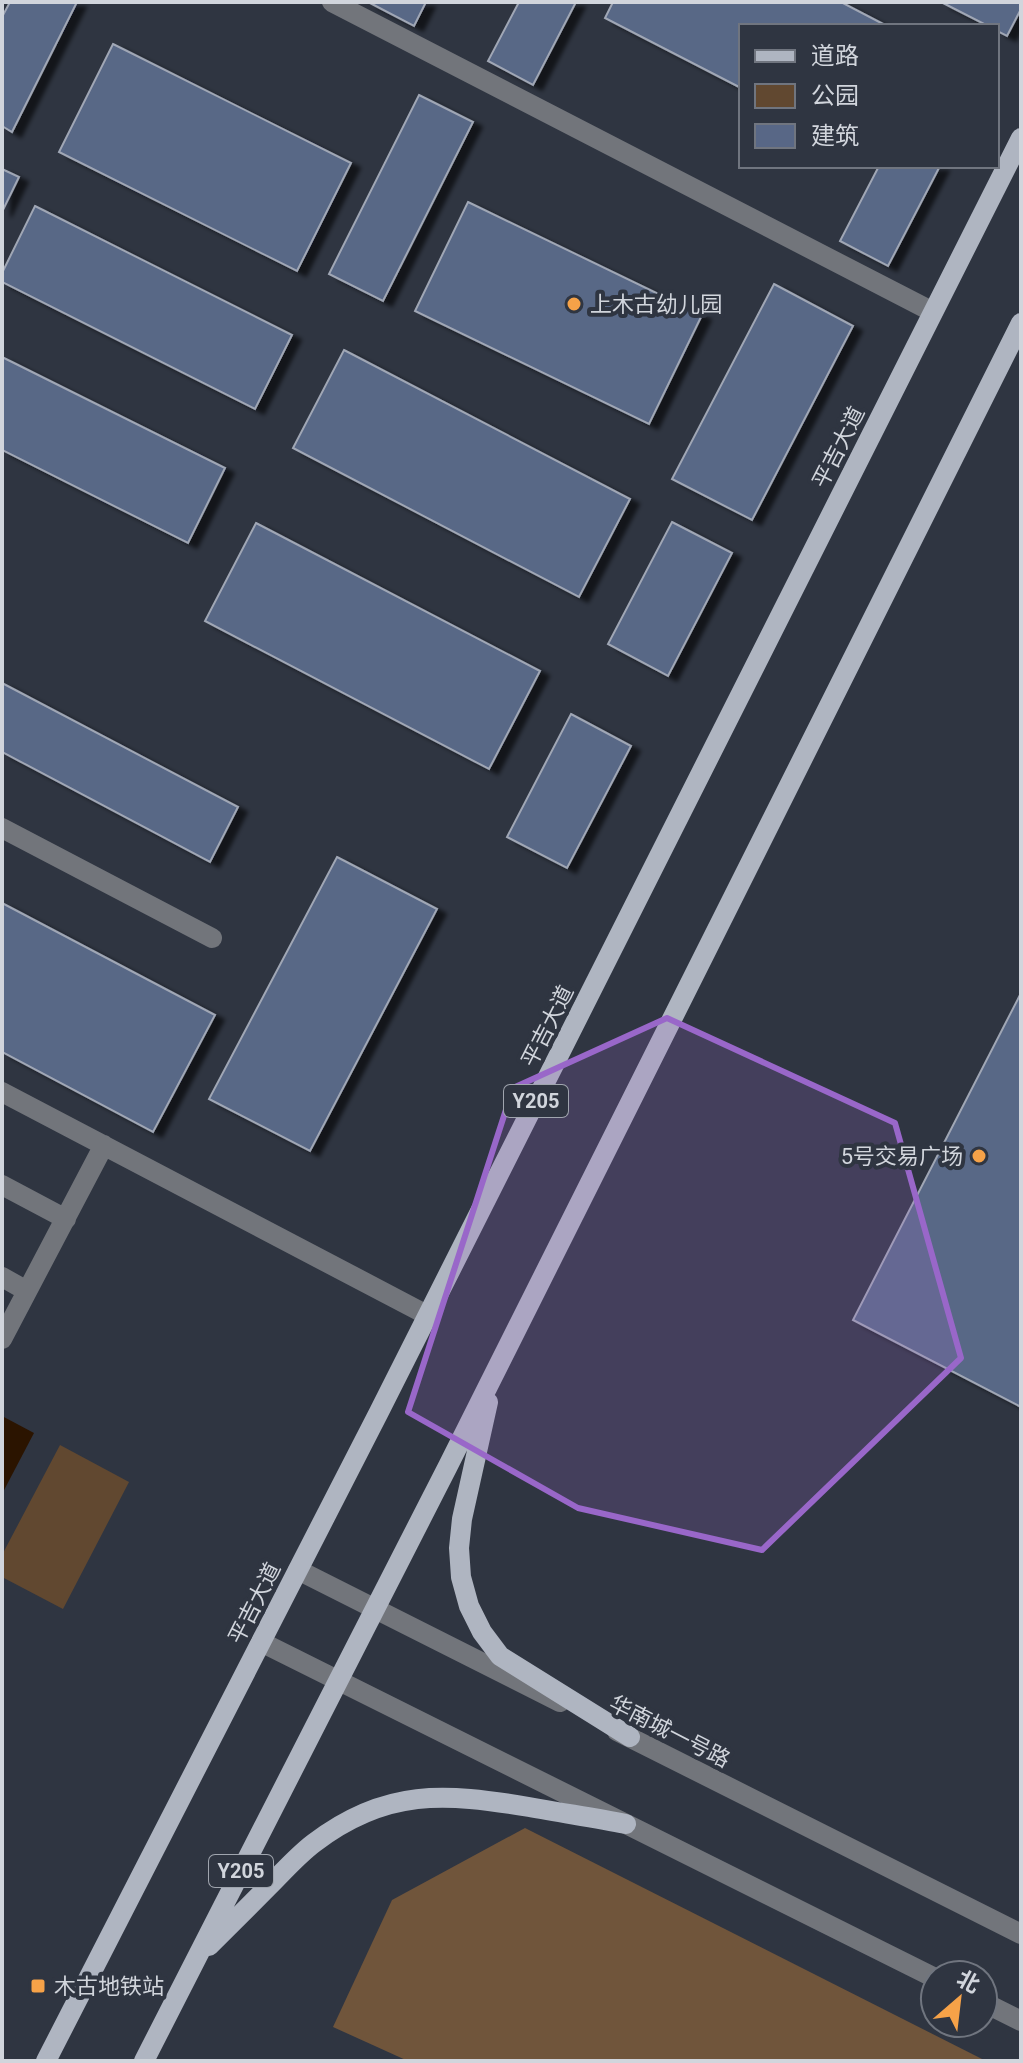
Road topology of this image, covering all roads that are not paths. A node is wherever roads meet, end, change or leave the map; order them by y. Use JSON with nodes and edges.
{"nodes":[{"id":1,"x":332,"y":2,"type":"edge"},
{"id":2,"x":1021,"y":138,"type":"edge"},
{"id":3,"x":933,"y":312,"type":"junction"},
{"id":4,"x":1021,"y":323,"type":"edge"},
{"id":5,"x":2,"y":828,"type":"edge"},
{"id":6,"x":212,"y":938,"type":"dead end"},
{"id":7,"x":2,"y":1092,"type":"edge"},
{"id":8,"x":104,"y":1145,"type":"junction"},
{"id":9,"x":2,"y":1185,"type":"edge"},
{"id":10,"x":66,"y":1219,"type":"junction"},
{"id":11,"x":2,"y":1277,"type":"edge"},
{"id":12,"x":27,"y":1291,"type":"junction"},
{"id":13,"x":427,"y":1315,"type":"junction"},
{"id":14,"x":2,"y":1339,"type":"edge"},
{"id":15,"x":494,"y":1373,"type":"junction"},
{"id":16,"x":298,"y":1570,"type":"junction"},
{"id":17,"x":375,"y":1609,"type":"junction"},
{"id":18,"x":261,"y":1642,"type":"junction"},
{"id":19,"x":338,"y":1680,"type":"junction"},
{"id":20,"x":630,"y":1737,"type":"junction"},
{"id":21,"x":626,"y":1824,"type":"junction"},
{"id":22,"x":1021,"y":1934,"type":"edge"},
{"id":23,"x":195,"y":1961,"type":"junction"},
{"id":24,"x":919,"y":1970,"type":"edge"},
{"id":25,"x":999,"y":2010,"type":"edge"},
{"id":26,"x":1021,"y":2021,"type":"edge"},
{"id":27,"x":46,"y":2061,"type":"edge"},
{"id":28,"x":144,"y":2061,"type":"edge"}],
"edges":[{"from":1,"to":3,"type":"street"},
{"from":2,"to":3,"type":"main road","name":"平吉大道","number":"Y205"},
{"from":3,"to":13,"type":"main road","name":"平吉大道","number":"Y205"},
{"from":4,"to":15,"type":"main road","number":"Y205"},
{"from":5,"to":6,"type":"street"},
{"from":7,"to":8,"type":"street"},
{"from":8,"to":10,"type":"street"},
{"from":8,"to":13,"type":"street"},
{"from":9,"to":10,"type":"street"},
{"from":10,"to":12,"type":"street"},
{"from":11,"to":12,"type":"street"},
{"from":12,"to":14,"type":"street"},
{"from":13,"to":16,"type":"main road","name":"平吉大道","number":"Y205"},
{"from":15,"to":17,"type":"main road","number":"Y205"},
{"from":15,"to":20,"type":"main road"},
{"from":16,"to":17,"type":"street","name":"华南城一号路"},
{"from":16,"to":18,"type":"main road","name":"平吉大道","number":"Y205"},
{"from":17,"to":19,"type":"main road","number":"Y205"},
{"from":17,"to":20,"type":"street","name":"华南城一号路"},
{"from":18,"to":19,"type":"street"},
{"from":18,"to":27,"type":"main road","name":"平吉大道","number":"Y205"},
{"from":19,"to":21,"type":"street"},
{"from":19,"to":23,"type":"main road","number":"Y205"},
{"from":20,"to":22,"type":"street","name":"华南城一号路"},
{"from":21,"to":23,"type":"main road"},
{"from":21,"to":24,"type":"street"},
{"from":23,"to":28,"type":"main road","number":"Y205"},
{"from":25,"to":26,"type":"street"}]}
